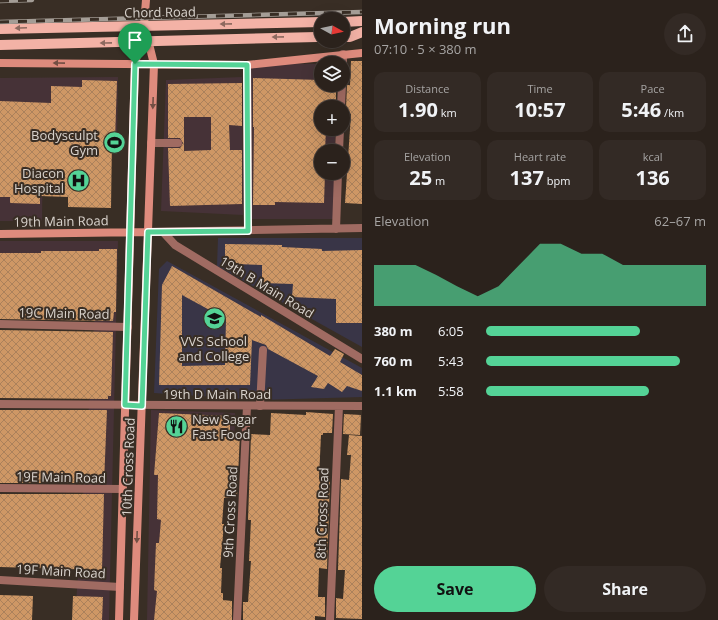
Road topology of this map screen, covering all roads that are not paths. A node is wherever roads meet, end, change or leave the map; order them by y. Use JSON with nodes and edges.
{"nodes":[{"id":1,"x":146,"y":0,"type":"edge"},
{"id":2,"x":314,"y":22,"type":"edge"},
{"id":3,"x":350,"y":22,"type":"edge"},
{"id":4,"x":362,"y":22,"type":"edge"},
{"id":5,"x":144,"y":25,"type":"junction"},
{"id":6,"x":0,"y":29,"type":"edge"},
{"id":7,"x":362,"y":32,"type":"edge"},
{"id":8,"x":350,"y":35,"type":"edge"},
{"id":9,"x":314,"y":37,"type":"edge"},
{"id":10,"x":0,"y":45,"type":"edge"},
{"id":11,"x":362,"y":53,"type":"edge"},
{"id":12,"x":343,"y":54,"type":"joint"},
{"id":13,"x":0,"y":63,"type":"edge"},
{"id":14,"x":135,"y":64,"type":"junction"},
{"id":15,"x":154,"y":64,"type":"junction"},
{"id":16,"x":247,"y":65,"type":"junction"},
{"id":17,"x":151,"y":143,"type":"junction"},
{"id":18,"x":178,"y":143,"type":"dead end"},
{"id":19,"x":338,"y":180,"type":"edge"},
{"id":20,"x":362,"y":228,"type":"edge"},
{"id":21,"x":336,"y":229,"type":"junction"},
{"id":22,"x":248,"y":231,"type":"junction"},
{"id":23,"x":131,"y":232,"type":"junction"},
{"id":24,"x":148,"y":232,"type":"junction"},
{"id":25,"x":163,"y":232,"type":"junction"},
{"id":26,"x":0,"y":234,"type":"edge"},
{"id":27,"x":0,"y":324,"type":"edge"},
{"id":28,"x":128,"y":326,"type":"junction"},
{"id":29,"x":263,"y":350,"type":"dead end"},
{"id":30,"x":362,"y":359,"type":"edge"},
{"id":31,"x":0,"y":404,"type":"edge"},
{"id":32,"x":125,"y":405,"type":"junction"},
{"id":33,"x":142,"y":406,"type":"junction"},
{"id":34,"x":247,"y":406,"type":"junction"},
{"id":35,"x":260,"y":406,"type":"junction"},
{"id":36,"x":339,"y":406,"type":"junction"},
{"id":37,"x":362,"y":406,"type":"edge"},
{"id":38,"x":0,"y":488,"type":"edge"},
{"id":39,"x":123,"y":489,"type":"junction"},
{"id":40,"x":0,"y":580,"type":"edge"},
{"id":41,"x":120,"y":586,"type":"junction"},
{"id":42,"x":119,"y":620,"type":"edge"},
{"id":43,"x":134,"y":620,"type":"edge"},
{"id":44,"x":237,"y":620,"type":"edge"},
{"id":45,"x":330,"y":620,"type":"edge"}],
"edges":[{"from":1,"to":5,"type":"main road"},
{"from":2,"to":5,"type":"main road","name":"Chord Road","one_way":true},
{"from":3,"to":4,"type":"main road"},
{"from":5,"to":6,"type":"main road","name":"Chord Road","one_way":true},
{"from":5,"to":14,"type":"main road","name":"10th Cross Road"},
{"from":5,"to":15,"type":"main road","name":"10th Cross Road"},
{"from":7,"to":8,"type":"main road"},
{"from":9,"to":10,"type":"main road","one_way":true,"bridge":true},
{"from":11,"to":12,"type":"main road"},
{"from":12,"to":16,"type":"main road"},
{"from":14,"to":13,"type":"main road","one_way":true},
{"from":14,"to":15,"type":"main road"},
{"from":14,"to":23,"type":"main road","name":"10th Cross Road"},
{"from":15,"to":16,"type":"main road"},
{"from":15,"to":17,"type":"main road","name":"10th Cross Road","one_way":true},
{"from":16,"to":22,"type":"street"},
{"from":17,"to":18,"type":"street"},
{"from":17,"to":24,"type":"main road","name":"10th Cross Road"},
{"from":19,"to":21,"type":"street"},
{"from":20,"to":21,"type":"street","name":"19th Main Road"},
{"from":21,"to":22,"type":"street","name":"19th Main Road"},
{"from":22,"to":25,"type":"street","name":"19th Main Road"},
{"from":23,"to":24,"type":"main road","name":"19th Main Road"},
{"from":23,"to":26,"type":"main road","name":"19th Main Road"},
{"from":23,"to":28,"type":"main road","name":"10th Cross Road"},
{"from":24,"to":25,"type":"street","name":"19th Main Road"},
{"from":24,"to":33,"type":"main road","name":"10th Cross Road"},
{"from":25,"to":30,"type":"street","name":"19th B Main Road"},
{"from":27,"to":28,"type":"street","name":"19C Main Road"},
{"from":28,"to":32,"type":"main road","name":"10th Cross Road"},
{"from":29,"to":35,"type":"street"},
{"from":31,"to":32,"type":"street","name":"19th D Main Road"},
{"from":32,"to":33,"type":"street","name":"19th D Main Road"},
{"from":32,"to":39,"type":"main road","name":"10th Cross Road"},
{"from":33,"to":34,"type":"street","name":"19th D Main Road"},
{"from":33,"to":43,"type":"main road","name":"10th Cross Road","one_way":true},
{"from":34,"to":35,"type":"street","name":"19th D Main Road"},
{"from":34,"to":44,"type":"street","name":"9th Cross Road"},
{"from":35,"to":36,"type":"street","name":"19th D Main Road"},
{"from":36,"to":37,"type":"street","name":"19th D Main Road"},
{"from":36,"to":45,"type":"street","name":"8th Cross Road"},
{"from":38,"to":39,"type":"street","name":"19E Main Road"},
{"from":39,"to":41,"type":"main road","name":"10th Cross Road"},
{"from":40,"to":41,"type":"street","name":"19F Main Road"},
{"from":41,"to":42,"type":"main road","name":"10th Cross Road"}]}
